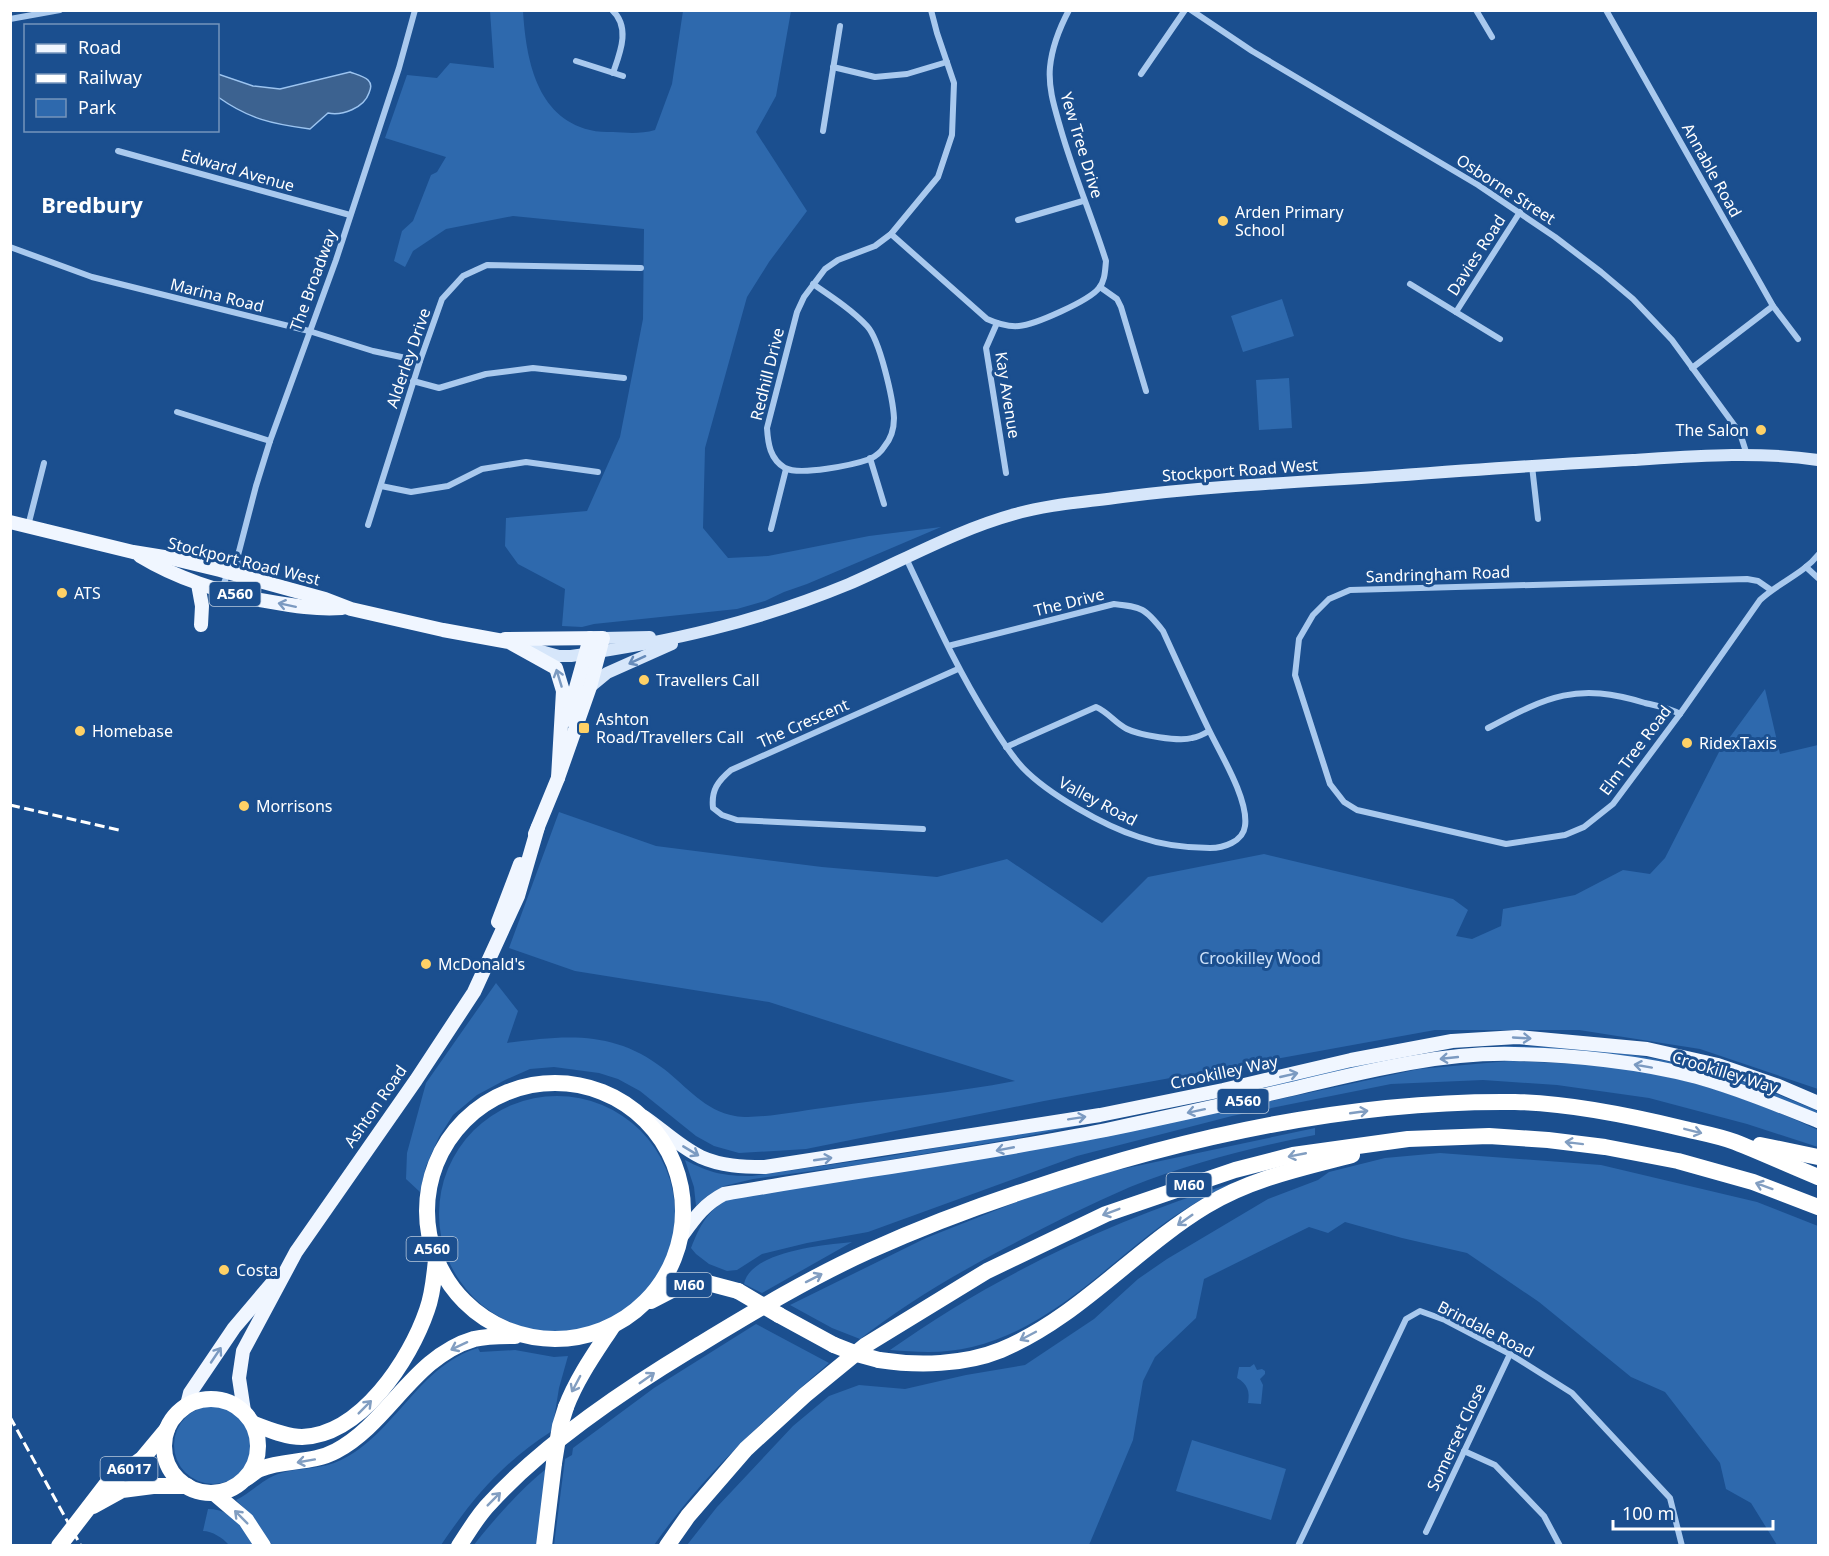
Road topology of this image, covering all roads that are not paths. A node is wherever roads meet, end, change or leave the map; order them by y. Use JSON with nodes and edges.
{"nodes":[{"id":1,"x":60,"y":10,"type":"edge"},
{"id":2,"x":415,"y":10,"type":"edge"},
{"id":3,"x":612,"y":10,"type":"edge"},
{"id":4,"x":931,"y":10,"type":"edge"},
{"id":5,"x":1070,"y":10,"type":"edge"},
{"id":6,"x":1185,"y":10,"type":"edge"},
{"id":7,"x":1191,"y":10,"type":"edge"},
{"id":8,"x":1476,"y":10,"type":"edge"},
{"id":9,"x":1606,"y":10,"type":"edge"},
{"id":10,"x":10,"y":19,"type":"edge"},
{"id":11,"x":840,"y":26,"type":"dead end"},
{"id":12,"x":1492,"y":37,"type":"dead end"},
{"id":13,"x":576,"y":61,"type":"dead end"},
{"id":14,"x":947,"y":62,"type":"junction"},
{"id":15,"x":833,"y":67,"type":"junction"},
{"id":16,"x":613,"y":73,"type":"junction"},
{"id":17,"x":1141,"y":74,"type":"dead end"},
{"id":18,"x":623,"y":76,"type":"dead end"},
{"id":19,"x":823,"y":130,"type":"dead end"},
{"id":20,"x":118,"y":150,"type":"dead end"},
{"id":21,"x":1083,"y":201,"type":"junction"},
{"id":22,"x":1520,"y":212,"type":"junction"},
{"id":23,"x":350,"y":215,"type":"junction"},
{"id":24,"x":1017,"y":220,"type":"dead end"},
{"id":25,"x":891,"y":234,"type":"junction"},
{"id":26,"x":10,"y":247,"type":"edge"},
{"id":27,"x":641,"y":268,"type":"dead end"},
{"id":28,"x":813,"y":284,"type":"junction"},
{"id":29,"x":1410,"y":284,"type":"dead end"},
{"id":30,"x":1100,"y":287,"type":"junction"},
{"id":31,"x":1773,"y":306,"type":"junction"},
{"id":32,"x":1456,"y":312,"type":"junction"},
{"id":33,"x":997,"y":323,"type":"junction"},
{"id":34,"x":309,"y":332,"type":"junction"},
{"id":35,"x":1500,"y":339,"type":"dead end"},
{"id":36,"x":1798,"y":339,"type":"dead end"},
{"id":37,"x":420,"y":360,"type":"junction"},
{"id":38,"x":1692,"y":368,"type":"junction"},
{"id":39,"x":624,"y":378,"type":"dead end"},
{"id":40,"x":413,"y":381,"type":"junction"},
{"id":41,"x":1146,"y":391,"type":"dead end"},
{"id":42,"x":177,"y":412,"type":"dead end"},
{"id":43,"x":270,"y":441,"type":"junction"},
{"id":44,"x":1747,"y":455,"type":"junction"},
{"id":45,"x":870,"y":458,"type":"junction"},
{"id":46,"x":1818,"y":460,"type":"edge"},
{"id":47,"x":44,"y":463,"type":"dead end"},
{"id":48,"x":1532,"y":465,"type":"junction"},
{"id":49,"x":786,"y":469,"type":"junction"},
{"id":50,"x":598,"y":472,"type":"dead end"},
{"id":51,"x":1006,"y":473,"type":"dead end"},
{"id":52,"x":381,"y":486,"type":"junction"},
{"id":53,"x":884,"y":504,"type":"dead end"},
{"id":54,"x":1538,"y":519,"type":"dead end"},
{"id":55,"x":10,"y":522,"type":"edge"},
{"id":56,"x":368,"y":525,"type":"dead end"},
{"id":57,"x":28,"y":526,"type":"junction"},
{"id":58,"x":771,"y":529,"type":"dead end"},
{"id":59,"x":133,"y":552,"type":"junction"},
{"id":60,"x":1818,"y":555,"type":"edge"},
{"id":61,"x":906,"y":558,"type":"junction"},
{"id":62,"x":237,"y":559,"type":"junction"},
{"id":63,"x":1806,"y":567,"type":"junction"},
{"id":64,"x":234,"y":574,"type":"junction"},
{"id":65,"x":1818,"y":578,"type":"edge"},
{"id":66,"x":198,"y":584,"type":"junction"},
{"id":67,"x":1771,"y":590,"type":"junction"},
{"id":68,"x":228,"y":593,"type":"junction"},
{"id":69,"x":345,"y":608,"type":"junction"},
{"id":70,"x":201,"y":624,"type":"dead end"},
{"id":71,"x":687,"y":637,"type":"junction"},
{"id":72,"x":494,"y":639,"type":"junction"},
{"id":73,"x":509,"y":642,"type":"junction"},
{"id":74,"x":595,"y":646,"type":"junction"},
{"id":75,"x":948,"y":646,"type":"junction"},
{"id":76,"x":958,"y":669,"type":"junction"},
{"id":77,"x":590,"y":687,"type":"junction"},
{"id":78,"x":1680,"y":714,"type":"junction"},
{"id":79,"x":1488,"y":728,"type":"dead end"},
{"id":80,"x":1209,"y":731,"type":"junction"},
{"id":81,"x":560,"y":746,"type":"junction"},
{"id":82,"x":1006,"y":747,"type":"junction"},
{"id":83,"x":558,"y":778,"type":"junction"},
{"id":84,"x":1344,"y":802,"type":"joint"},
{"id":85,"x":923,"y":829,"type":"dead end"},
{"id":86,"x":1236,"y":840,"type":"joint"},
{"id":87,"x":1818,"y":1103,"type":"edge"},
{"id":88,"x":644,"y":1117,"type":"junction"},
{"id":89,"x":1818,"y":1121,"type":"edge"},
{"id":90,"x":1732,"y":1141,"type":"junction"},
{"id":91,"x":1374,"y":1144,"type":"junction"},
{"id":92,"x":1818,"y":1157,"type":"edge"},
{"id":93,"x":1818,"y":1177,"type":"edge"},
{"id":94,"x":1818,"y":1207,"type":"edge"},
{"id":95,"x":681,"y":1237,"type":"junction"},
{"id":96,"x":436,"y":1260,"type":"junction"},
{"id":97,"x":288,"y":1265,"type":"junction"},
{"id":98,"x":643,"y":1306,"type":"junction"},
{"id":99,"x":612,"y":1327,"type":"junction"},
{"id":100,"x":516,"y":1336,"type":"junction"},
{"id":101,"x":1510,"y":1354,"type":"junction"},
{"id":102,"x":187,"y":1405,"type":"junction"},
{"id":103,"x":249,"y":1418,"type":"junction"},
{"id":104,"x":167,"y":1428,"type":"junction"},
{"id":105,"x":1464,"y":1451,"type":"junction"},
{"id":106,"x":245,"y":1479,"type":"junction"},
{"id":107,"x":187,"y":1486,"type":"junction"},
{"id":108,"x":214,"y":1493,"type":"junction"},
{"id":109,"x":90,"y":1508,"type":"junction"},
{"id":110,"x":1426,"y":1532,"type":"dead end"},
{"id":111,"x":59,"y":1545,"type":"edge"},
{"id":112,"x":263,"y":1545,"type":"edge"},
{"id":113,"x":459,"y":1545,"type":"edge"},
{"id":114,"x":544,"y":1545,"type":"edge"},
{"id":115,"x":667,"y":1545,"type":"edge"},
{"id":116,"x":1298,"y":1545,"type":"edge"},
{"id":117,"x":1560,"y":1545,"type":"edge"},
{"id":118,"x":1682,"y":1545,"type":"edge"}],
"edges":[{"from":1,"to":10,"type":"street"},
{"from":2,"to":23,"type":"street","name":"The Broadway"},
{"from":3,"to":16,"type":"street"},
{"from":4,"to":14,"type":"street","name":"Redhill Drive"},
{"from":5,"to":21,"type":"street","name":"Yew Tree Drive"},
{"from":6,"to":17,"type":"street"},
{"from":7,"to":22,"type":"street","name":"Osborne Street"},
{"from":8,"to":12,"type":"street"},
{"from":9,"to":31,"type":"street","name":"Annable Road"},
{"from":11,"to":15,"type":"street"},
{"from":13,"to":16,"type":"street"},
{"from":14,"to":15,"type":"street"},
{"from":14,"to":25,"type":"street","name":"Redhill Drive"},
{"from":15,"to":19,"type":"street"},
{"from":16,"to":18,"type":"street"},
{"from":20,"to":23,"type":"street","name":"Edward Avenue"},
{"from":21,"to":24,"type":"street"},
{"from":21,"to":30,"type":"street","name":"Yew Tree Drive"},
{"from":22,"to":32,"type":"street","name":"Davies Road"},
{"from":22,"to":38,"type":"street","name":"Osborne Street"},
{"from":23,"to":34,"type":"street","name":"The Broadway"},
{"from":25,"to":28,"type":"street","name":"Redhill Drive"},
{"from":25,"to":33,"type":"street"},
{"from":26,"to":34,"type":"street","name":"Marina Road"},
{"from":27,"to":37,"type":"street","name":"Alderley Drive"},
{"from":28,"to":45,"type":"street"},
{"from":28,"to":49,"type":"street","name":"Redhill Drive"},
{"from":29,"to":32,"type":"street"},
{"from":30,"to":33,"type":"street"},
{"from":30,"to":41,"type":"street"},
{"from":31,"to":36,"type":"street","name":"Annable Road"},
{"from":31,"to":38,"type":"street"},
{"from":32,"to":35,"type":"street"},
{"from":33,"to":51,"type":"street","name":"Kay Avenue"},
{"from":34,"to":37,"type":"street","name":"Marina Road"},
{"from":34,"to":43,"type":"street","name":"The Broadway"},
{"from":37,"to":40,"type":"street","name":"Alderley Drive"},
{"from":38,"to":44,"type":"street","name":"Osborne Street"},
{"from":39,"to":40,"type":"street"},
{"from":40,"to":52,"type":"street","name":"Alderley Drive"},
{"from":42,"to":43,"type":"street"},
{"from":43,"to":62,"type":"street","name":"The Broadway"},
{"from":44,"to":46,"type":"main road","name":"Stockport Road West"},
{"from":44,"to":48,"type":"main road","name":"Stockport Road West"},
{"from":45,"to":49,"type":"street"},
{"from":45,"to":53,"type":"street"},
{"from":47,"to":57,"type":"street"},
{"from":48,"to":54,"type":"street"},
{"from":48,"to":61,"type":"main road","name":"Stockport Road West"},
{"from":49,"to":58,"type":"street"},
{"from":50,"to":52,"type":"street"},
{"from":52,"to":56,"type":"street","name":"Alderley Drive"},
{"from":55,"to":57,"type":"main road","name":"Stockport Road West","number":"A560"},
{"from":57,"to":59,"type":"main road","name":"Stockport Road West","number":"A560"},
{"from":59,"to":64,"type":"main road","name":"Stockport Road West","number":"A560"},
{"from":59,"to":66,"type":"main road","name":"Stockport Road West","number":"A560"},
{"from":60,"to":63,"type":"street","name":"Elm Tree Road"},
{"from":61,"to":71,"type":"main road","name":"Stockport Road West"},
{"from":61,"to":75,"type":"street"},
{"from":62,"to":64,"type":"street","name":"The Broadway"},
{"from":62,"to":64,"type":"street","name":"The Broadway"},
{"from":63,"to":65,"type":"street"},
{"from":63,"to":67,"type":"street","name":"Elm Tree Road"},
{"from":64,"to":68,"type":"street"},
{"from":64,"to":68,"type":"street"},
{"from":64,"to":69,"type":"main road","name":"Stockport Road West","number":"A560"},
{"from":66,"to":68,"type":"main road","name":"Stockport Road West","number":"A560"},
{"from":66,"to":70,"type":"main road"},
{"from":67,"to":78,"type":"street","name":"Elm Tree Road"},
{"from":67,"to":84,"type":"street","name":"Sandringham Road"},
{"from":69,"to":68,"type":"main road","name":"Stockport Road West","number":"A560","one_way":true},
{"from":69,"to":72,"type":"main road","name":"Stockport Road West","number":"A560"},
{"from":71,"to":74,"type":"main road","name":"Stockport Road West"},
{"from":71,"to":77,"type":"main road","name":"Stockport Road West","one_way":true},
{"from":72,"to":73,"type":"main road","name":"Stockport Road West","number":"A560"},
{"from":72,"to":74,"type":"main road","name":"Stockport Road West","number":"A560"},
{"from":73,"to":74,"type":"main road","name":"Stockport Road West"},
{"from":81,"to":73,"type":"main road","name":"Ashton Road","number":"A560","one_way":true},
{"from":74,"to":77,"type":"main road","name":"Ashton Road","number":"A560"},
{"from":74,"to":81,"type":"main road","name":"Ashton Road","number":"A560"},
{"from":75,"to":76,"type":"street","name":"Valley Road"},
{"from":75,"to":80,"type":"street","name":"The Drive"},
{"from":76,"to":82,"type":"street","name":"Valley Road"},
{"from":76,"to":85,"type":"street","name":"The Crescent"},
{"from":77,"to":83,"type":"main road","name":"Ashton Road","number":"A560"},
{"from":78,"to":79,"type":"street"},
{"from":78,"to":84,"type":"street","name":"Elm Tree Road"},
{"from":80,"to":82,"type":"street"},
{"from":80,"to":86,"type":"street","name":"The Drive"},
{"from":81,"to":83,"type":"main road","name":"Ashton Road","number":"A560"},
{"from":82,"to":86,"type":"street","name":"Valley Road"},
{"from":83,"to":97,"type":"main road","name":"Ashton Road","number":"A560"},
{"from":88,"to":87,"type":"main road","name":"Crookilley Way","number":"A560","one_way":true},
{"from":88,"to":95,"type":"highway","number":"A560"},
{"from":88,"to":96,"type":"highway","number":"A560"},
{"from":89,"to":95,"type":"main road","name":"Crookilley Way","number":"A560","one_way":true},
{"from":90,"to":92,"type":"highway","number":"M60"},
{"from":90,"to":93,"type":"highway","number":"M60"},
{"from":113,"to":90,"type":"highway","number":"M60","one_way":true},
{"from":94,"to":91,"type":"highway","number":"M60","one_way":true},
{"from":91,"to":98,"type":"highway","number":"M60","one_way":true,"bridge":true},
{"from":91,"to":115,"type":"highway","number":"M60","one_way":true},
{"from":95,"to":98,"type":"highway","number":"A560"},
{"from":96,"to":100,"type":"highway","number":"A560"},
{"from":103,"to":96,"type":"highway","number":"A560","one_way":true},
{"from":102,"to":97,"type":"main road","name":"Ashton Road","number":"A560","one_way":true},
{"from":97,"to":103,"type":"main road","name":"Ashton Road","number":"A560"},
{"from":98,"to":99,"type":"highway","number":"A560"},
{"from":99,"to":100,"type":"highway","number":"A560"},
{"from":99,"to":114,"type":"highway","one_way":true,"bridge":true},
{"from":100,"to":106,"type":"highway","number":"A560","one_way":true},
{"from":101,"to":105,"type":"street","name":"Somerset Close"},
{"from":101,"to":116,"type":"street","name":"Brindale Road"},
{"from":101,"to":118,"type":"street","name":"Brindale Road"},
{"from":102,"to":103,"type":"highway","number":"A560"},
{"from":102,"to":104,"type":"highway","number":"A560"},
{"from":103,"to":106,"type":"highway","number":"A560"},
{"from":104,"to":107,"type":"highway"},
{"from":104,"to":109,"type":"highway","number":"A6017"},
{"from":105,"to":110,"type":"street","name":"Somerset Close"},
{"from":105,"to":117,"type":"street"},
{"from":106,"to":108,"type":"highway","number":"A560"},
{"from":107,"to":108,"type":"highway"},
{"from":107,"to":109,"type":"highway","number":"A6017"},
{"from":112,"to":108,"type":"highway","one_way":true},
{"from":109,"to":111,"type":"highway","number":"A6017"}]}
